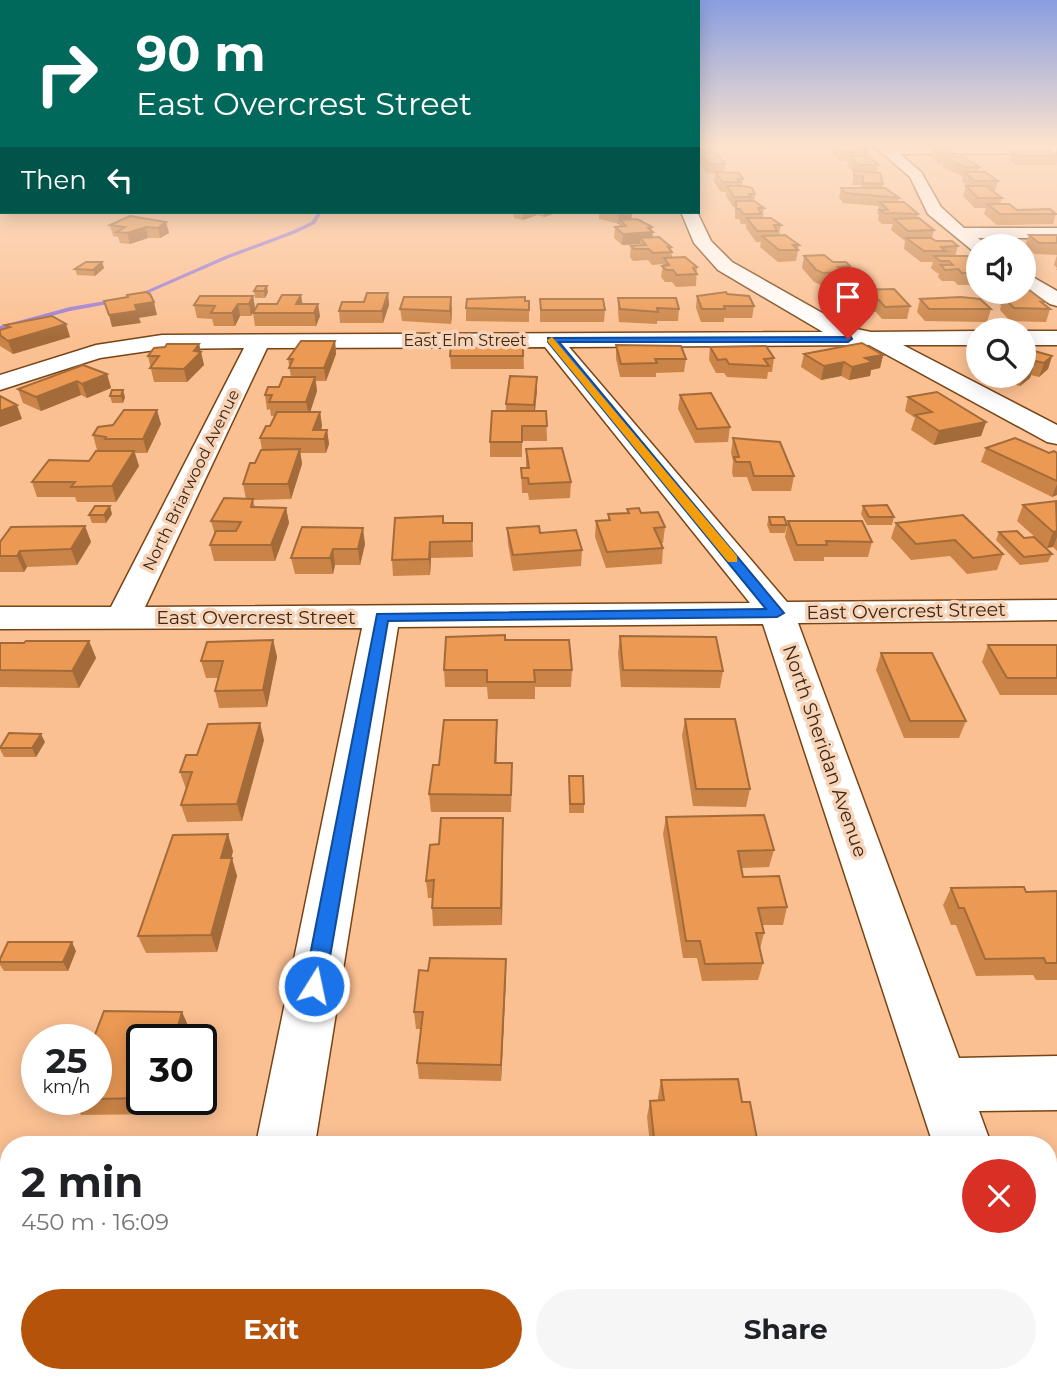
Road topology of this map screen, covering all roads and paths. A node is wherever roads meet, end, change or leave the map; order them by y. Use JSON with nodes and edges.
{"nodes":[{"id":1,"x":933,"y":208,"type":"edge"},
{"id":2,"x":690,"y":214,"type":"edge"},
{"id":3,"x":959,"y":233,"type":"junction"},
{"id":4,"x":1057,"y":233,"type":"edge"},
{"id":5,"x":966,"y":238,"type":"edge"},
{"id":6,"x":1036,"y":286,"type":"edge"},
{"id":7,"x":1057,"y":300,"type":"edge"},
{"id":8,"x":966,"y":338,"type":"edge"},
{"id":9,"x":1036,"y":338,"type":"edge"},
{"id":10,"x":1057,"y":338,"type":"edge"},
{"id":11,"x":874,"y":339,"type":"junction"},
{"id":12,"x":551,"y":340,"type":"junction"},
{"id":13,"x":259,"y":342,"type":"junction"},
{"id":14,"x":0,"y":383,"type":"edge"},
{"id":15,"x":1057,"y":436,"type":"edge"},
{"id":16,"x":1057,"y":610,"type":"edge"},
{"id":17,"x":777,"y":613,"type":"junction"},
{"id":18,"x":123,"y":617,"type":"junction"},
{"id":19,"x":382,"y":617,"type":"junction"},
{"id":20,"x":0,"y":618,"type":"edge"},
{"id":21,"x":1057,"y":1083,"type":"edge"},
{"id":22,"x":942,"y":1085,"type":"junction"},
{"id":23,"x":286,"y":1136,"type":"edge"},
{"id":24,"x":959,"y":1136,"type":"edge"}],
"edges":[{"from":1,"to":3,"type":"street"},
{"from":2,"to":11,"type":"street"},
{"from":3,"to":4,"type":"street"},
{"from":3,"to":5,"type":"street"},
{"from":6,"to":7,"type":"street"},
{"from":8,"to":11,"type":"street","name":"East Elm Street"},
{"from":9,"to":10,"type":"street"},
{"from":11,"to":12,"type":"street","name":"East Elm Street"},
{"from":11,"to":15,"type":"street"},
{"from":12,"to":13,"type":"street","name":"East Elm Street"},
{"from":12,"to":17,"type":"street","name":"North Sheridan Avenue"},
{"from":13,"to":14,"type":"street","name":"East Elm Street"},
{"from":13,"to":18,"type":"street","name":"North Briarwood Avenue"},
{"from":16,"to":17,"type":"street","name":"East Overcrest Street"},
{"from":17,"to":19,"type":"street","name":"East Overcrest Street"},
{"from":17,"to":22,"type":"street","name":"North Sheridan Avenue"},
{"from":18,"to":19,"type":"street","name":"East Overcrest Street"},
{"from":18,"to":20,"type":"street","name":"East Overcrest Street"},
{"from":19,"to":23,"type":"street"},
{"from":21,"to":22,"type":"street"},
{"from":22,"to":24,"type":"street","name":"North Sheridan Avenue"}]}
